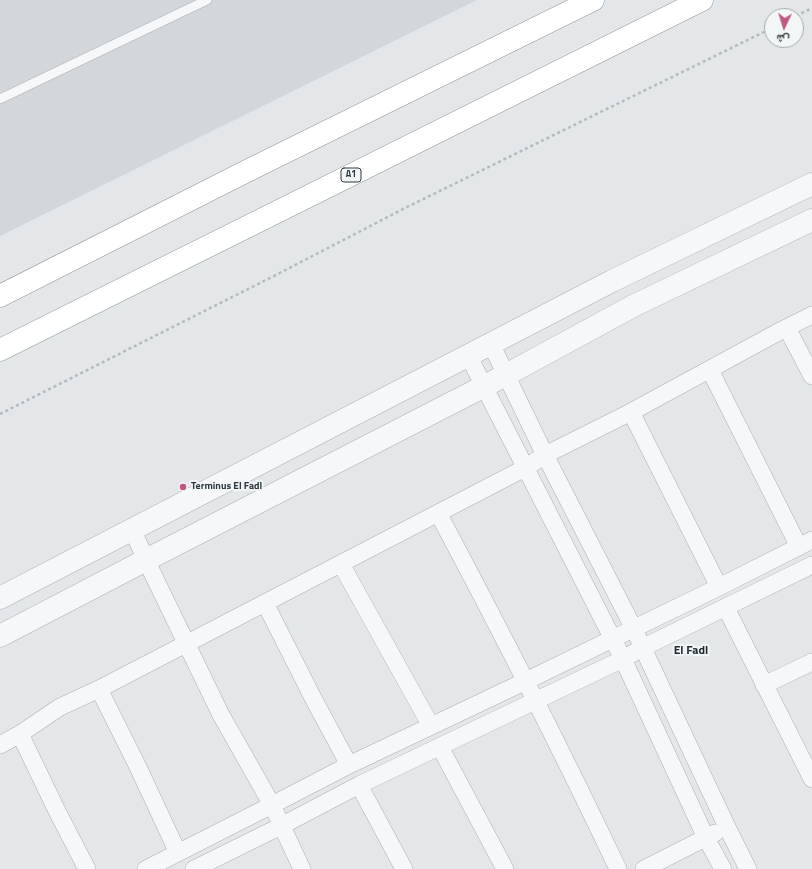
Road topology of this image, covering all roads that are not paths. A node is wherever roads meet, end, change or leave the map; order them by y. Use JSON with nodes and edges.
{"nodes":[{"id":1,"x":207,"y":0,"type":"edge"},
{"id":2,"x":593,"y":0,"type":"edge"},
{"id":3,"x":702,"y":0,"type":"edge"},
{"id":4,"x":0,"y":99,"type":"edge"},
{"id":5,"x":812,"y":184,"type":"edge"},
{"id":6,"x":812,"y":220,"type":"edge"},
{"id":7,"x":0,"y":296,"type":"edge"},
{"id":8,"x":812,"y":315,"type":"edge"},
{"id":9,"x":787,"y":328,"type":"junction"},
{"id":10,"x":491,"y":344,"type":"junction"},
{"id":11,"x":0,"y":350,"type":"edge"},
{"id":12,"x":468,"y":355,"type":"junction"},
{"id":13,"x":710,"y":370,"type":"junction"},
{"id":14,"x":506,"y":375,"type":"junction"},
{"id":15,"x":812,"y":376,"type":"edge"},
{"id":16,"x":483,"y":386,"type":"junction"},
{"id":17,"x":631,"y":412,"type":"junction"},
{"id":18,"x":546,"y":455,"type":"junction"},
{"id":19,"x":525,"y":468,"type":"junction"},
{"id":20,"x":438,"y":514,"type":"junction"},
{"id":21,"x":132,"y":529,"type":"junction"},
{"id":22,"x":806,"y":544,"type":"edge"},
{"id":23,"x":146,"y":560,"type":"junction"},
{"id":24,"x":341,"y":564,"type":"junction"},
{"id":25,"x":812,"y":565,"type":"edge"},
{"id":26,"x":719,"y":588,"type":"junction"},
{"id":27,"x":0,"y":598,"type":"edge"},
{"id":28,"x":265,"y":603,"type":"junction"},
{"id":29,"x":726,"y":608,"type":"junction"},
{"id":30,"x":634,"y":629,"type":"junction"},
{"id":31,"x":0,"y":636,"type":"edge"},
{"id":32,"x":612,"y":639,"type":"junction"},
{"id":33,"x":187,"y":643,"type":"junction"},
{"id":34,"x":642,"y":648,"type":"junction"},
{"id":35,"x":623,"y":659,"type":"junction"},
{"id":36,"x":812,"y":662,"type":"edge"},
{"id":37,"x":526,"y":682,"type":"junction"},
{"id":38,"x":764,"y":685,"type":"junction"},
{"id":39,"x":99,"y":689,"type":"junction"},
{"id":40,"x":536,"y":700,"type":"junction"},
{"id":41,"x":431,"y":726,"type":"junction"},
{"id":42,"x":20,"y":734,"type":"junction"},
{"id":43,"x":0,"y":745,"type":"edge"},
{"id":44,"x":440,"y":747,"type":"junction"},
{"id":45,"x":349,"y":765,"type":"junction"},
{"id":46,"x":812,"y":779,"type":"edge"},
{"id":47,"x":359,"y":785,"type":"junction"},
{"id":48,"x":272,"y":805,"type":"junction"},
{"id":49,"x":281,"y":826,"type":"junction"},
{"id":50,"x":727,"y":827,"type":"junction"},
{"id":51,"x":706,"y":838,"type":"junction"},
{"id":52,"x":178,"y":853,"type":"junction"},
{"id":53,"x":87,"y":869,"type":"edge"},
{"id":54,"x":146,"y":869,"type":"edge"},
{"id":55,"x":195,"y":869,"type":"edge"},
{"id":56,"x":302,"y":869,"type":"edge"},
{"id":57,"x":404,"y":869,"type":"edge"},
{"id":58,"x":505,"y":869,"type":"edge"},
{"id":59,"x":618,"y":869,"type":"edge"},
{"id":60,"x":644,"y":869,"type":"edge"},
{"id":61,"x":723,"y":869,"type":"edge"},
{"id":62,"x":748,"y":869,"type":"edge"}],
"edges":[{"from":1,"to":4,"type":"lane"},
{"from":2,"to":7,"type":"highway"},
{"from":3,"to":11,"type":"highway","number":"A1"},
{"from":5,"to":10,"type":"street"},
{"from":6,"to":14,"type":"street"},
{"from":8,"to":9,"type":"street"},
{"from":9,"to":13,"type":"street"},
{"from":9,"to":15,"type":"street"},
{"from":10,"to":12,"type":"street"},
{"from":10,"to":14,"type":"street"},
{"from":12,"to":16,"type":"street"},
{"from":12,"to":21,"type":"street"},
{"from":13,"to":17,"type":"street"},
{"from":13,"to":22,"type":"street"},
{"from":14,"to":16,"type":"street"},
{"from":14,"to":18,"type":"street"},
{"from":16,"to":19,"type":"street"},
{"from":16,"to":23,"type":"street"},
{"from":17,"to":18,"type":"street"},
{"from":17,"to":26,"type":"street"},
{"from":18,"to":19,"type":"street"},
{"from":18,"to":30,"type":"street"},
{"from":19,"to":20,"type":"street"},
{"from":19,"to":32,"type":"street"},
{"from":20,"to":24,"type":"street"},
{"from":20,"to":37,"type":"street"},
{"from":21,"to":23,"type":"street"},
{"from":21,"to":27,"type":"street"},
{"from":22,"to":26,"type":"street"},
{"from":23,"to":31,"type":"street"},
{"from":23,"to":33,"type":"street"},
{"from":24,"to":28,"type":"street"},
{"from":24,"to":41,"type":"street"},
{"from":25,"to":29,"type":"street"},
{"from":26,"to":30,"type":"street"},
{"from":28,"to":33,"type":"street"},
{"from":28,"to":45,"type":"street"},
{"from":29,"to":34,"type":"street"},
{"from":29,"to":38,"type":"street"},
{"from":30,"to":32,"type":"street"},
{"from":30,"to":34,"type":"street"},
{"from":32,"to":35,"type":"street"},
{"from":32,"to":37,"type":"street"},
{"from":33,"to":39,"type":"street"},
{"from":33,"to":48,"type":"street"},
{"from":34,"to":35,"type":"street"},
{"from":34,"to":50,"type":"street"},
{"from":35,"to":40,"type":"street"},
{"from":35,"to":51,"type":"street"},
{"from":36,"to":38,"type":"street"},
{"from":37,"to":40,"type":"street"},
{"from":37,"to":41,"type":"street"},
{"from":38,"to":46,"type":"street"},
{"from":39,"to":42,"type":"street"},
{"from":39,"to":52,"type":"street"},
{"from":40,"to":44,"type":"street"},
{"from":40,"to":59,"type":"street"},
{"from":41,"to":45,"type":"street"},
{"from":42,"to":43,"type":"street"},
{"from":42,"to":53,"type":"street"},
{"from":44,"to":47,"type":"street"},
{"from":44,"to":58,"type":"street"},
{"from":45,"to":48,"type":"street"},
{"from":47,"to":49,"type":"street"},
{"from":47,"to":57,"type":"street"},
{"from":48,"to":49,"type":"street"},
{"from":48,"to":52,"type":"street"},
{"from":49,"to":55,"type":"street"},
{"from":49,"to":56,"type":"street"},
{"from":50,"to":51,"type":"street"},
{"from":50,"to":62,"type":"street"},
{"from":51,"to":60,"type":"street"},
{"from":51,"to":61,"type":"street"},
{"from":52,"to":54,"type":"street"}]}
